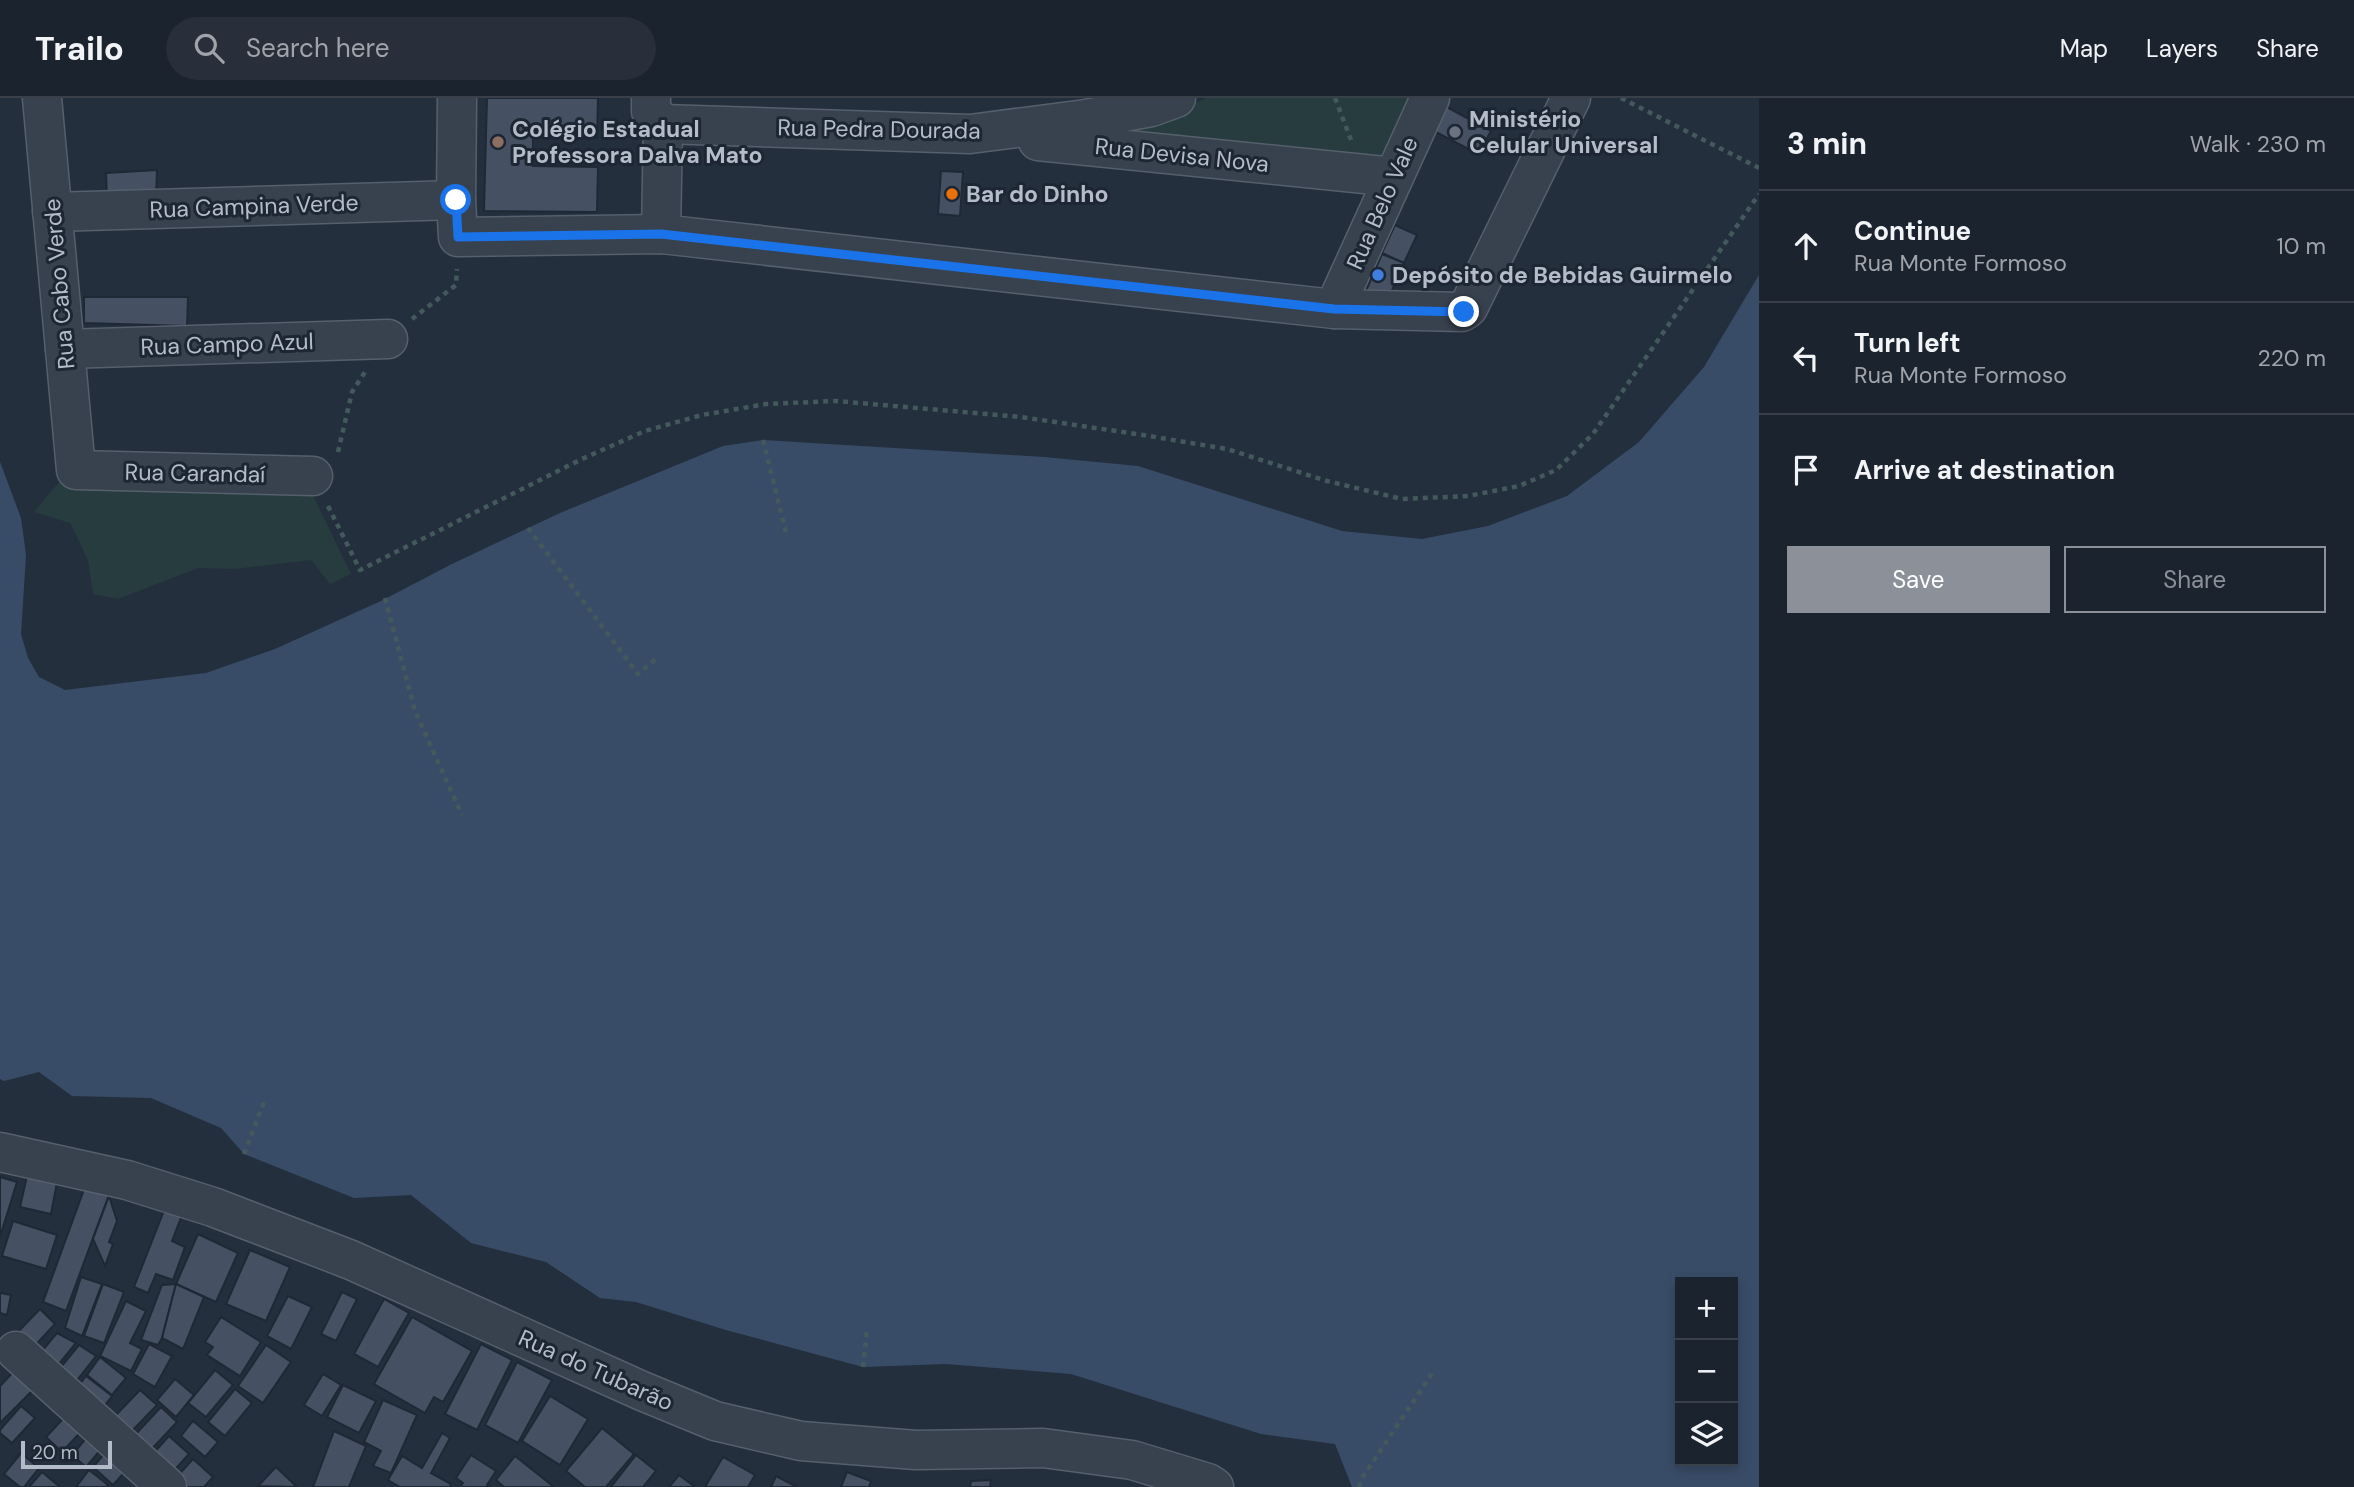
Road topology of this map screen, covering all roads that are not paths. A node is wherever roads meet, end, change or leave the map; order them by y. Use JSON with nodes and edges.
{"nodes":[{"id":1,"x":42,"y":98,"type":"edge"},
{"id":2,"x":457,"y":98,"type":"edge"},
{"id":3,"x":1176,"y":98,"type":"edge"},
{"id":4,"x":1430,"y":98,"type":"edge"},
{"id":5,"x":1571,"y":98,"type":"edge"},
{"id":6,"x":657,"y":111,"type":"edge"},
{"id":7,"x":970,"y":134,"type":"junction"},
{"id":8,"x":1394,"y":177,"type":"junction"},
{"id":9,"x":456,"y":200,"type":"junction"},
{"id":10,"x":52,"y":212,"type":"junction"},
{"id":11,"x":661,"y":234,"type":"junction"},
{"id":12,"x":1334,"y":309,"type":"junction"},
{"id":13,"x":388,"y":339,"type":"dead end"},
{"id":14,"x":65,"y":349,"type":"junction"},
{"id":15,"x":76,"y":470,"type":"joint"},
{"id":16,"x":313,"y":476,"type":"road end"},
{"id":17,"x":0,"y":1152,"type":"edge"},
{"id":18,"x":16,"y":1351,"type":"dead end"},
{"id":19,"x":167,"y":1487,"type":"edge"},
{"id":20,"x":1214,"y":1487,"type":"edge"}],
"edges":[{"from":1,"to":10,"type":"street","name":"Rua Cabo Verde"},
{"from":2,"to":9,"type":"street"},
{"from":3,"to":7,"type":"street","name":"Rua Pedra Dourada"},
{"from":4,"to":8,"type":"street","name":"Rua Belo Vale"},
{"from":5,"to":12,"type":"street"},
{"from":6,"to":7,"type":"street","name":"Rua Pedra Dourada"},
{"from":6,"to":11,"type":"street"},
{"from":7,"to":8,"type":"street","name":"Rua Devisa Nova"},
{"from":8,"to":12,"type":"street","name":"Rua Belo Vale"},
{"from":9,"to":10,"type":"street","name":"Rua Campina Verde"},
{"from":9,"to":11,"type":"street"},
{"from":10,"to":14,"type":"street","name":"Rua Cabo Verde"},
{"from":11,"to":12,"type":"street"},
{"from":13,"to":14,"type":"street","name":"Rua Campo Azul"},
{"from":14,"to":15,"type":"street","name":"Rua Cabo Verde"},
{"from":15,"to":16,"type":"street","name":"Rua Carandaí"},
{"from":17,"to":20,"type":"street","name":"Rua do Tubarão"},
{"from":18,"to":19,"type":"street"}]}
